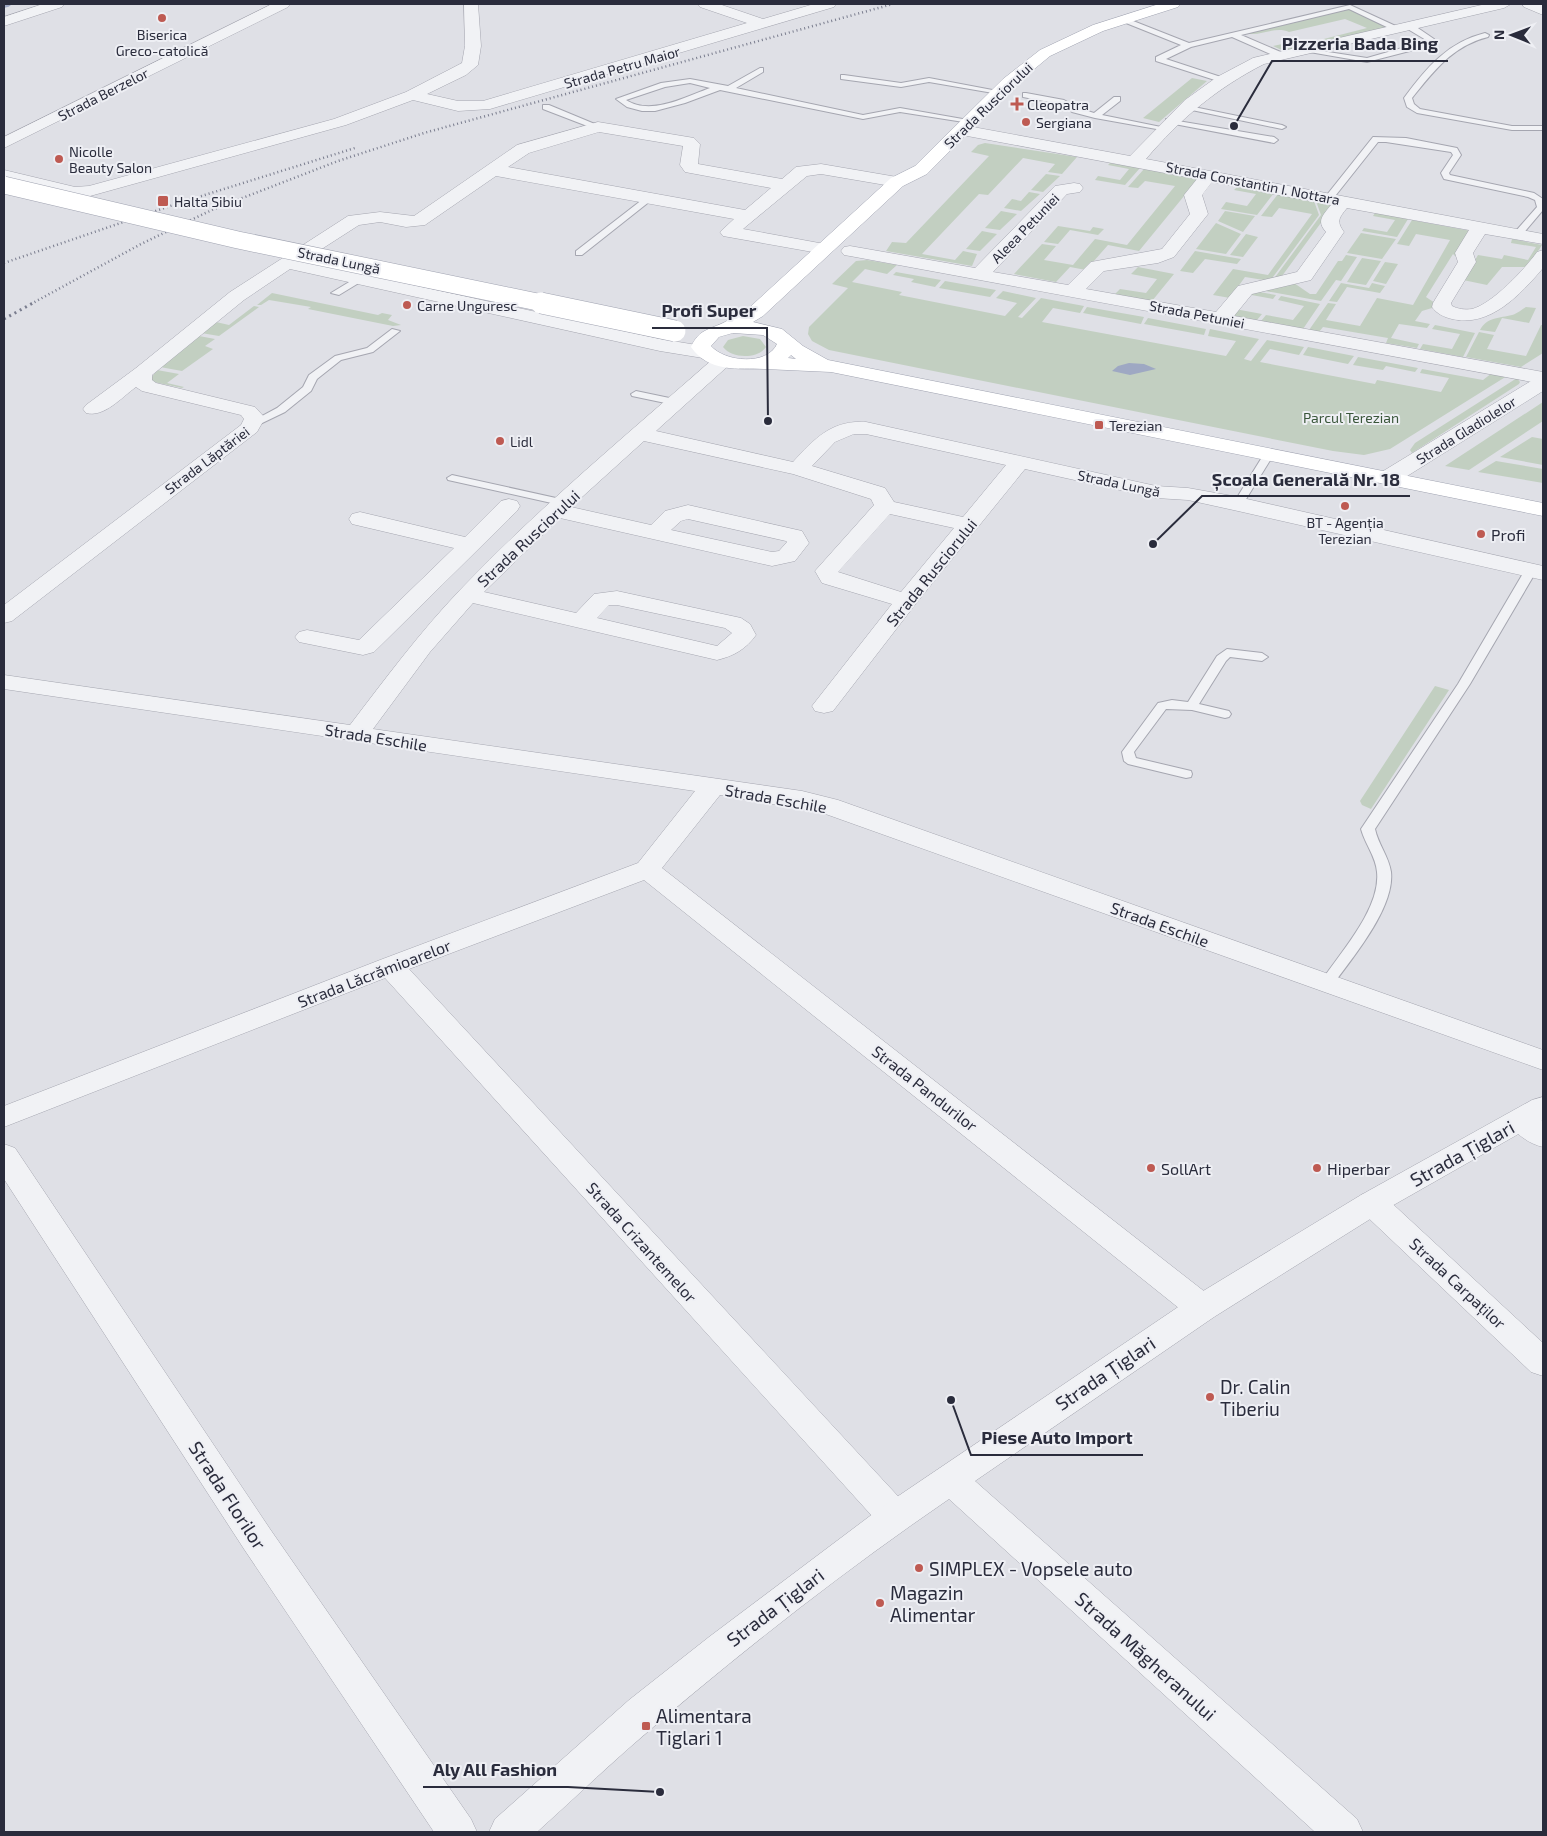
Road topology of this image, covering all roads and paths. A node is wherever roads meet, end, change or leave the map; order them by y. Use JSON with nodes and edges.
{"nodes":[{"id":1,"x":57,"y":4,"type":"edge"},
{"id":2,"x":283,"y":4,"type":"edge"},
{"id":3,"x":471,"y":4,"type":"edge"},
{"id":4,"x":705,"y":4,"type":"edge"},
{"id":5,"x":829,"y":4,"type":"edge"},
{"id":6,"x":1173,"y":4,"type":"edge"},
{"id":7,"x":1368,"y":4,"type":"edge"},
{"id":8,"x":1504,"y":4,"type":"edge"},
{"id":9,"x":1529,"y":4,"type":"edge"},
{"id":10,"x":1350,"y":7,"type":"junction"},
{"id":11,"x":1543,"y":11,"type":"edge"},
{"id":12,"x":1120,"y":20,"type":"junction"},
{"id":13,"x":4,"y":22,"type":"edge"},
{"id":14,"x":764,"y":24,"type":"junction"},
{"id":15,"x":1402,"y":27,"type":"junction"},
{"id":16,"x":1232,"y":34,"type":"junction"},
{"id":17,"x":1485,"y":35,"type":"dead end"},
{"id":18,"x":1188,"y":45,"type":"junction"},
{"id":19,"x":1302,"y":50,"type":"junction"},
{"id":20,"x":1280,"y":55,"type":"junction"},
{"id":21,"x":760,"y":70,"type":"dead end"},
{"id":22,"x":844,"y":77,"type":"dead end"},
{"id":23,"x":1221,"y":80,"type":"junction"},
{"id":24,"x":719,"y":87,"type":"junction"},
{"id":25,"x":729,"y":89,"type":"junction"},
{"id":26,"x":999,"y":92,"type":"junction"},
{"id":27,"x":412,"y":94,"type":"junction"},
{"id":28,"x":1026,"y":95,"type":"dead end"},
{"id":29,"x":1117,"y":98,"type":"dead end"},
{"id":30,"x":1188,"y":106,"type":"junction"},
{"id":31,"x":546,"y":107,"type":"dead end"},
{"id":32,"x":1094,"y":116,"type":"junction"},
{"id":33,"x":1166,"y":124,"type":"junction"},
{"id":34,"x":966,"y":126,"type":"junction"},
{"id":35,"x":598,"y":127,"type":"junction"},
{"id":36,"x":1282,"y":127,"type":"dead end"},
{"id":37,"x":1543,"y":128,"type":"edge"},
{"id":38,"x":1274,"y":140,"type":"dead end"},
{"id":39,"x":4,"y":143,"type":"edge"},
{"id":40,"x":1135,"y":161,"type":"junction"},
{"id":41,"x":493,"y":170,"type":"junction"},
{"id":42,"x":921,"y":170,"type":"junction"},
{"id":43,"x":4,"y":175,"type":"edge"},
{"id":44,"x":1209,"y":175,"type":"junction"},
{"id":45,"x":897,"y":182,"type":"junction"},
{"id":46,"x":4,"y":185,"type":"edge"},
{"id":47,"x":784,"y":185,"type":"junction"},
{"id":48,"x":1074,"y":188,"type":"dead end"},
{"id":49,"x":650,"y":198,"type":"junction"},
{"id":50,"x":1336,"y":199,"type":"junction"},
{"id":51,"x":889,"y":213,"type":"dead end"},
{"id":52,"x":748,"y":216,"type":"junction"},
{"id":53,"x":1480,"y":227,"type":"junction"},
{"id":54,"x":868,"y":233,"type":"dead end"},
{"id":55,"x":1518,"y":234,"type":"junction"},
{"id":56,"x":1543,"y":239,"type":"edge"},
{"id":57,"x":579,"y":253,"type":"dead end"},
{"id":58,"x":837,"y":255,"type":"junction"},
{"id":59,"x":1543,"y":256,"type":"edge"},
{"id":60,"x":286,"y":263,"type":"junction"},
{"id":61,"x":979,"y":275,"type":"junction"},
{"id":62,"x":359,"y":279,"type":"junction"},
{"id":63,"x":1073,"y":291,"type":"junction"},
{"id":64,"x":336,"y":294,"type":"dead end"},
{"id":65,"x":1221,"y":319,"type":"junction"},
{"id":66,"x":724,"y":329,"type":"junction"},
{"id":67,"x":675,"y":330,"type":"junction"},
{"id":68,"x":396,"y":331,"type":"dead end"},
{"id":69,"x":782,"y":331,"type":"junction"},
{"id":70,"x":709,"y":352,"type":"junction"},
{"id":71,"x":763,"y":363,"type":"junction"},
{"id":72,"x":831,"y":366,"type":"junction"},
{"id":73,"x":143,"y":372,"type":"junction"},
{"id":74,"x":1543,"y":378,"type":"edge"},
{"id":75,"x":1543,"y":382,"type":"edge"},
{"id":76,"x":636,"y":394,"type":"dead end"},
{"id":77,"x":675,"y":402,"type":"junction"},
{"id":78,"x":93,"y":409,"type":"dead end"},
{"id":79,"x":254,"y":423,"type":"junction"},
{"id":80,"x":640,"y":434,"type":"junction"},
{"id":81,"x":1269,"y":454,"type":"junction"},
{"id":82,"x":1020,"y":462,"type":"junction"},
{"id":83,"x":798,"y":469,"type":"junction"},
{"id":84,"x":452,"y":478,"type":"dead end"},
{"id":85,"x":1388,"y":478,"type":"junction"},
{"id":86,"x":1238,"y":504,"type":"junction"},
{"id":87,"x":509,"y":506,"type":"dead end"},
{"id":88,"x":885,"y":506,"type":"junction"},
{"id":89,"x":560,"y":507,"type":"junction"},
{"id":90,"x":1543,"y":510,"type":"edge"},
{"id":91,"x":360,"y":519,"type":"dead end"},
{"id":92,"x":968,"y":525,"type":"junction"},
{"id":93,"x":656,"y":532,"type":"junction"},
{"id":94,"x":470,"y":545,"type":"junction"},
{"id":95,"x":449,"y":565,"type":"junction"},
{"id":96,"x":1537,"y":571,"type":"edge"},
{"id":97,"x":491,"y":573,"type":"junction"},
{"id":98,"x":468,"y":595,"type":"junction"},
{"id":99,"x":906,"y":601,"type":"junction"},
{"id":100,"x":4,"y":616,"type":"edge"},
{"id":101,"x":581,"y":621,"type":"junction"},
{"id":102,"x":308,"y":637,"type":"dead end"},
{"id":103,"x":1262,"y":657,"type":"dead end"},
{"id":104,"x":4,"y":682,"type":"edge"},
{"id":105,"x":824,"y":706,"type":"dead end"},
{"id":106,"x":1192,"y":706,"type":"junction"},
{"id":107,"x":1225,"y":714,"type":"dead end"},
{"id":108,"x":356,"y":734,"type":"junction"},
{"id":109,"x":1186,"y":774,"type":"dead end"},
{"id":110,"x":713,"y":786,"type":"junction"},
{"id":111,"x":647,"y":870,"type":"junction"},
{"id":112,"x":390,"y":966,"type":"junction"},
{"id":113,"x":1327,"y":983,"type":"junction"},
{"id":114,"x":1543,"y":1060,"type":"edge"},
{"id":115,"x":4,"y":1117,"type":"edge"},
{"id":116,"x":1536,"y":1121,"type":"edge"},
{"id":117,"x":4,"y":1154,"type":"edge"},
{"id":118,"x":1372,"y":1203,"type":"junction"},
{"id":119,"x":1202,"y":1308,"type":"junction"},
{"id":120,"x":1543,"y":1363,"type":"edge"},
{"id":121,"x":950,"y":1479,"type":"junction"},
{"id":122,"x":895,"y":1517,"type":"junction"},
{"id":123,"x":457,"y":1832,"type":"edge"},
{"id":124,"x":509,"y":1832,"type":"edge"},
{"id":125,"x":1343,"y":1832,"type":"edge"}],
"edges":[{"from":1,"to":13,"type":"street"},
{"from":2,"to":39,"type":"street","name":"Strada Berzelor"},
{"from":3,"to":27,"type":"street"},
{"from":4,"to":14,"type":"street"},
{"from":5,"to":14,"type":"street","name":"Strada Petru Maior"},
{"from":6,"to":12,"type":"main road","name":"Strada Rusciorului"},
{"from":7,"to":10,"type":"lane"},
{"from":8,"to":15,"type":"street"},
{"from":9,"to":11,"type":"street"},
{"from":10,"to":15,"type":"lane"},
{"from":10,"to":16,"type":"lane"},
{"from":12,"to":18,"type":"lane"},
{"from":12,"to":26,"type":"main road","name":"Strada Rusciorului"},
{"from":14,"to":27,"type":"street","name":"Strada Petru Maior"},
{"from":15,"to":19,"type":"street"},
{"from":15,"to":19,"type":"lane"},
{"from":16,"to":18,"type":"lane"},
{"from":16,"to":20,"type":"lane"},
{"from":17,"to":37,"type":"lane"},
{"from":18,"to":23,"type":"lane"},
{"from":19,"to":20,"type":"street"},
{"from":20,"to":23,"type":"street"},
{"from":21,"to":25,"type":"lane"},
{"from":22,"to":26,"type":"lane"},
{"from":23,"to":30,"type":"street"},
{"from":24,"to":24,"type":"lane"},
{"from":24,"to":25,"type":"lane"},
{"from":25,"to":34,"type":"lane"},
{"from":26,"to":34,"type":"main road","name":"Strada Rusciorului"},
{"from":27,"to":43,"type":"street"},
{"from":28,"to":32,"type":"lane"},
{"from":29,"to":32,"type":"lane"},
{"from":30,"to":33,"type":"street"},
{"from":30,"to":36,"type":"lane"},
{"from":31,"to":35,"type":"lane"},
{"from":32,"to":33,"type":"lane"},
{"from":33,"to":38,"type":"lane"},
{"from":33,"to":40,"type":"street"},
{"from":34,"to":40,"type":"street","name":"Strada Constantin I. Nottara"},
{"from":34,"to":42,"type":"main road","name":"Strada Rusciorului"},
{"from":35,"to":41,"type":"street"},
{"from":35,"to":47,"type":"street"},
{"from":40,"to":44,"type":"street","name":"Strada Constantin I. Nottara"},
{"from":41,"to":49,"type":"street"},
{"from":41,"to":60,"type":"street"},
{"from":42,"to":45,"type":"main road","name":"Strada Rusciorului"},
{"from":42,"to":51,"type":"main road","name":"Strada Rusciorului"},
{"from":44,"to":50,"type":"street","name":"Strada Constantin I. Nottara"},
{"from":44,"to":63,"type":"street"},
{"from":45,"to":47,"type":"street"},
{"from":45,"to":58,"type":"main road","name":"Strada Rusciorului"},
{"from":46,"to":67,"type":"main road","name":"Strada Lungă","bridge":true},
{"from":47,"to":52,"type":"street"},
{"from":48,"to":61,"type":"street","name":"Aleea Petuniei"},
{"from":49,"to":52,"type":"street"},
{"from":49,"to":57,"type":"lane"},
{"from":50,"to":53,"type":"street","name":"Strada Constantin I. Nottara"},
{"from":50,"to":55,"type":"lane"},
{"from":50,"to":65,"type":"street"},
{"from":52,"to":58,"type":"street","name":"Strada Petuniei"},
{"from":53,"to":55,"type":"street","name":"Strada Constantin I. Nottara"},
{"from":53,"to":59,"type":"street"},
{"from":54,"to":58,"type":"main road","name":"Strada Rusciorului"},
{"from":55,"to":56,"type":"street","name":"Strada Constantin I. Nottara"},
{"from":58,"to":61,"type":"street","name":"Strada Petuniei"},
{"from":58,"to":66,"type":"main road","name":"Strada Rusciorului"},
{"from":60,"to":62,"type":"street","name":"Strada Lungă"},
{"from":60,"to":73,"type":"street"},
{"from":61,"to":63,"type":"street","name":"Strada Petuniei"},
{"from":62,"to":64,"type":"lane"},
{"from":62,"to":70,"type":"street","name":"Strada Lungă"},
{"from":63,"to":65,"type":"street","name":"Strada Petuniei"},
{"from":65,"to":74,"type":"street","name":"Strada Petuniei"},
{"from":66,"to":67,"type":"main road","name":"Strada Lungă"},
{"from":66,"to":69,"type":"main road","name":"Strada Lungă"},
{"from":66,"to":70,"type":"main road","name":"Strada Rusciorului"},
{"from":67,"to":70,"type":"main road","name":"Strada Lungă"},
{"from":68,"to":79,"type":"lane"},
{"from":69,"to":71,"type":"main road"},
{"from":69,"to":72,"type":"main road"},
{"from":70,"to":71,"type":"main road"},
{"from":70,"to":77,"type":"street","name":"Strada Rusciorului"},
{"from":71,"to":72,"type":"main road"},
{"from":72,"to":81,"type":"main road"},
{"from":73,"to":78,"type":"street"},
{"from":73,"to":79,"type":"street","name":"Strada Lăptăriei"},
{"from":75,"to":85,"type":"street","name":"Strada Gladiolelor"},
{"from":76,"to":77,"type":"lane"},
{"from":77,"to":80,"type":"street","name":"Strada Rusciorului"},
{"from":79,"to":100,"type":"street","name":"Strada Lăptăriei"},
{"from":80,"to":83,"type":"street"},
{"from":80,"to":89,"type":"street","name":"Strada Rusciorului"},
{"from":81,"to":85,"type":"main road"},
{"from":81,"to":86,"type":"lane"},
{"from":82,"to":83,"type":"street","name":"Strada Lungă"},
{"from":82,"to":86,"type":"street","name":"Strada Lungă"},
{"from":82,"to":92,"type":"street","name":"Strada Rusciorului"},
{"from":83,"to":88,"type":"street"},
{"from":84,"to":89,"type":"lane"},
{"from":85,"to":90,"type":"main road"},
{"from":86,"to":96,"type":"street","name":"Strada Lungă"},
{"from":87,"to":94,"type":"street"},
{"from":88,"to":92,"type":"street"},
{"from":88,"to":99,"type":"street"},
{"from":89,"to":93,"type":"street"},
{"from":89,"to":97,"type":"street","name":"Strada Rusciorului"},
{"from":91,"to":94,"type":"street"},
{"from":92,"to":99,"type":"street","name":"Strada Rusciorului"},
{"from":93,"to":93,"type":"street"},
{"from":94,"to":95,"type":"street"},
{"from":95,"to":97,"type":"street"},
{"from":95,"to":102,"type":"street"},
{"from":96,"to":113,"type":"lane"},
{"from":97,"to":98,"type":"street","name":"Strada Rusciorului"},
{"from":98,"to":101,"type":"street"},
{"from":98,"to":108,"type":"street","name":"Strada Rusciorului"},
{"from":99,"to":105,"type":"street","name":"Strada Rusciorului"},
{"from":101,"to":101,"type":"street"},
{"from":103,"to":106,"type":"lane"},
{"from":104,"to":108,"type":"street","name":"Strada Eschile"},
{"from":106,"to":107,"type":"lane"},
{"from":106,"to":109,"type":"lane"},
{"from":108,"to":110,"type":"street","name":"Strada Eschile"},
{"from":110,"to":111,"type":"street"},
{"from":110,"to":113,"type":"street","name":"Strada Eschile"},
{"from":111,"to":112,"type":"street","name":"Strada Lăcrămioarelor"},
{"from":111,"to":119,"type":"street","name":"Strada Pandurilor"},
{"from":112,"to":115,"type":"street","name":"Strada Lăcrămioarelor"},
{"from":112,"to":122,"type":"street","name":"Strada Crizantemelor"},
{"from":113,"to":114,"type":"street","name":"Strada Eschile"},
{"from":116,"to":118,"type":"street","name":"Strada Țiglari"},
{"from":117,"to":123,"type":"street","name":"Strada Florilor"},
{"from":118,"to":119,"type":"street","name":"Strada Țiglari"},
{"from":118,"to":120,"type":"street","name":"Strada Carpaților"},
{"from":119,"to":121,"type":"street","name":"Strada Țiglari"},
{"from":121,"to":122,"type":"street","name":"Strada Țiglari"},
{"from":121,"to":125,"type":"street","name":"Strada Măgheranului"},
{"from":122,"to":124,"type":"street","name":"Strada Țiglari"}]}
